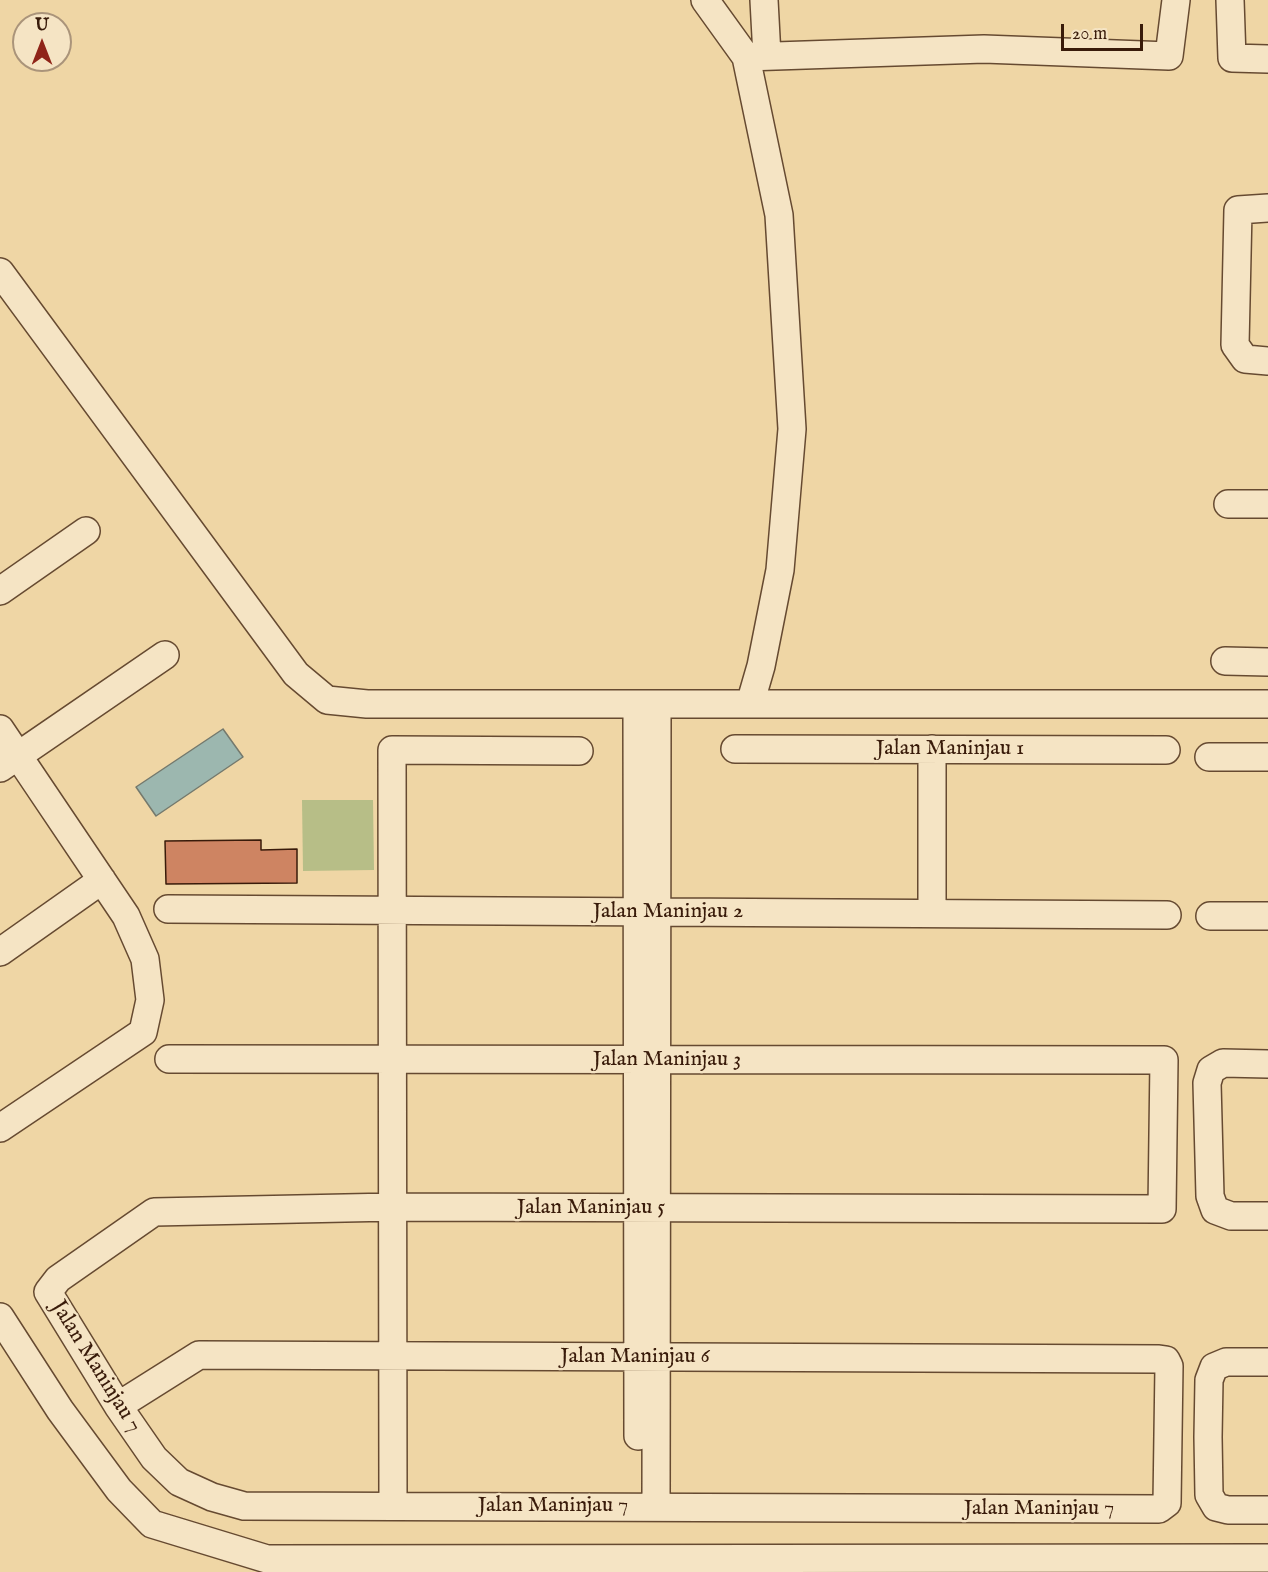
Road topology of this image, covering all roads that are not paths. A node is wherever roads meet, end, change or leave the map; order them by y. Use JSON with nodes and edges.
{"nodes":[{"id":1,"x":705,"y":0,"type":"edge"},
{"id":2,"x":764,"y":0,"type":"edge"},
{"id":3,"x":1176,"y":0,"type":"edge"},
{"id":4,"x":1230,"y":0,"type":"edge"},
{"id":5,"x":757,"y":56,"type":"junction"},
{"id":6,"x":1268,"y":59,"type":"edge"},
{"id":7,"x":1268,"y":208,"type":"edge"},
{"id":8,"x":0,"y":272,"type":"edge"},
{"id":9,"x":1256,"y":360,"type":"edge"},
{"id":10,"x":1228,"y":504,"type":"dead end"},
{"id":11,"x":1268,"y":504,"type":"edge"},
{"id":12,"x":86,"y":531,"type":"dead end"},
{"id":13,"x":0,"y":591,"type":"edge"},
{"id":14,"x":165,"y":655,"type":"dead end"},
{"id":15,"x":1225,"y":661,"type":"dead end"},
{"id":16,"x":1268,"y":662,"type":"edge"},
{"id":17,"x":647,"y":704,"type":"junction"},
{"id":18,"x":750,"y":704,"type":"junction"},
{"id":19,"x":1268,"y":704,"type":"edge"},
{"id":20,"x":0,"y":729,"type":"edge"},
{"id":21,"x":735,"y":749,"type":"dead end"},
{"id":22,"x":932,"y":749,"type":"junction"},
{"id":23,"x":1166,"y":750,"type":"dead end"},
{"id":24,"x":579,"y":752,"type":"dead end"},
{"id":25,"x":1209,"y":757,"type":"dead end"},
{"id":26,"x":1268,"y":757,"type":"edge"},
{"id":27,"x":9,"y":762,"type":"edge"},
{"id":28,"x":102,"y":880,"type":"junction"},
{"id":29,"x":168,"y":909,"type":"dead end"},
{"id":30,"x":392,"y":910,"type":"junction"},
{"id":31,"x":647,"y":912,"type":"junction"},
{"id":32,"x":932,"y":913,"type":"junction"},
{"id":33,"x":1167,"y":915,"type":"dead end"},
{"id":34,"x":1210,"y":916,"type":"dead end"},
{"id":35,"x":1268,"y":916,"type":"edge"},
{"id":36,"x":0,"y":952,"type":"edge"},
{"id":37,"x":169,"y":1059,"type":"dead end"},
{"id":38,"x":392,"y":1060,"type":"junction"},
{"id":39,"x":647,"y":1060,"type":"junction"},
{"id":40,"x":1268,"y":1064,"type":"edge"},
{"id":41,"x":0,"y":1128,"type":"edge"},
{"id":42,"x":393,"y":1207,"type":"junction"},
{"id":43,"x":647,"y":1208,"type":"junction"},
{"id":44,"x":1162,"y":1209,"type":"joint"},
{"id":45,"x":1268,"y":1216,"type":"edge"},
{"id":46,"x":48,"y":1292,"type":"joint"},
{"id":47,"x":0,"y":1317,"type":"edge"},
{"id":48,"x":393,"y":1356,"type":"junction"},
{"id":49,"x":647,"y":1357,"type":"junction"},
{"id":50,"x":1268,"y":1362,"type":"edge"},
{"id":51,"x":118,"y":1406,"type":"junction"},
{"id":52,"x":393,"y":1506,"type":"junction"},
{"id":53,"x":647,"y":1506,"type":"junction"},
{"id":54,"x":1163,"y":1507,"type":"joint"},
{"id":55,"x":1268,"y":1510,"type":"edge"},
{"id":56,"x":1268,"y":1558,"type":"edge"}],
"edges":[{"from":1,"to":5,"type":"street"},
{"from":2,"to":5,"type":"street"},
{"from":3,"to":5,"type":"street"},
{"from":4,"to":6,"type":"street"},
{"from":5,"to":18,"type":"street"},
{"from":7,"to":9,"type":"street"},
{"from":8,"to":17,"type":"street"},
{"from":10,"to":11,"type":"street"},
{"from":12,"to":13,"type":"street"},
{"from":14,"to":27,"type":"street"},
{"from":15,"to":16,"type":"street"},
{"from":17,"to":18,"type":"street"},
{"from":17,"to":31,"type":"street"},
{"from":18,"to":19,"type":"street"},
{"from":20,"to":27,"type":"street"},
{"from":21,"to":22,"type":"street","name":"Jalan Maninjau 1"},
{"from":22,"to":23,"type":"street","name":"Jalan Maninjau 1"},
{"from":22,"to":32,"type":"street"},
{"from":24,"to":30,"type":"street"},
{"from":25,"to":26,"type":"street"},
{"from":27,"to":28,"type":"street"},
{"from":28,"to":36,"type":"street"},
{"from":28,"to":41,"type":"street"},
{"from":29,"to":30,"type":"street","name":"Jalan Maninjau 2"},
{"from":30,"to":31,"type":"street","name":"Jalan Maninjau 2"},
{"from":30,"to":38,"type":"street"},
{"from":31,"to":32,"type":"street","name":"Jalan Maninjau 2"},
{"from":31,"to":39,"type":"street"},
{"from":32,"to":33,"type":"street","name":"Jalan Maninjau 2"},
{"from":34,"to":35,"type":"street"},
{"from":37,"to":38,"type":"street","name":"Jalan Maninjau 3"},
{"from":38,"to":39,"type":"street","name":"Jalan Maninjau 3"},
{"from":38,"to":42,"type":"street"},
{"from":39,"to":43,"type":"street"},
{"from":39,"to":44,"type":"street","name":"Jalan Maninjau 3"},
{"from":40,"to":45,"type":"street"},
{"from":42,"to":43,"type":"street","name":"Jalan Maninjau 5"},
{"from":42,"to":46,"type":"street","name":"Jalan Maninjau 5"},
{"from":42,"to":48,"type":"street"},
{"from":43,"to":44,"type":"street","name":"Jalan Maninjau 5"},
{"from":43,"to":49,"type":"street"},
{"from":46,"to":51,"type":"street","name":"Jalan Maninjau 7"},
{"from":47,"to":56,"type":"street"},
{"from":48,"to":49,"type":"street","name":"Jalan Maninjau 6"},
{"from":48,"to":51,"type":"street","name":"Jalan Maninjau 6"},
{"from":48,"to":52,"type":"street"},
{"from":49,"to":53,"type":"street"},
{"from":49,"to":54,"type":"street","name":"Jalan Maninjau 6"},
{"from":50,"to":55,"type":"street"},
{"from":51,"to":52,"type":"street","name":"Jalan Maninjau 7"},
{"from":52,"to":53,"type":"street","name":"Jalan Maninjau 7"},
{"from":53,"to":54,"type":"street","name":"Jalan Maninjau 7"}]}
